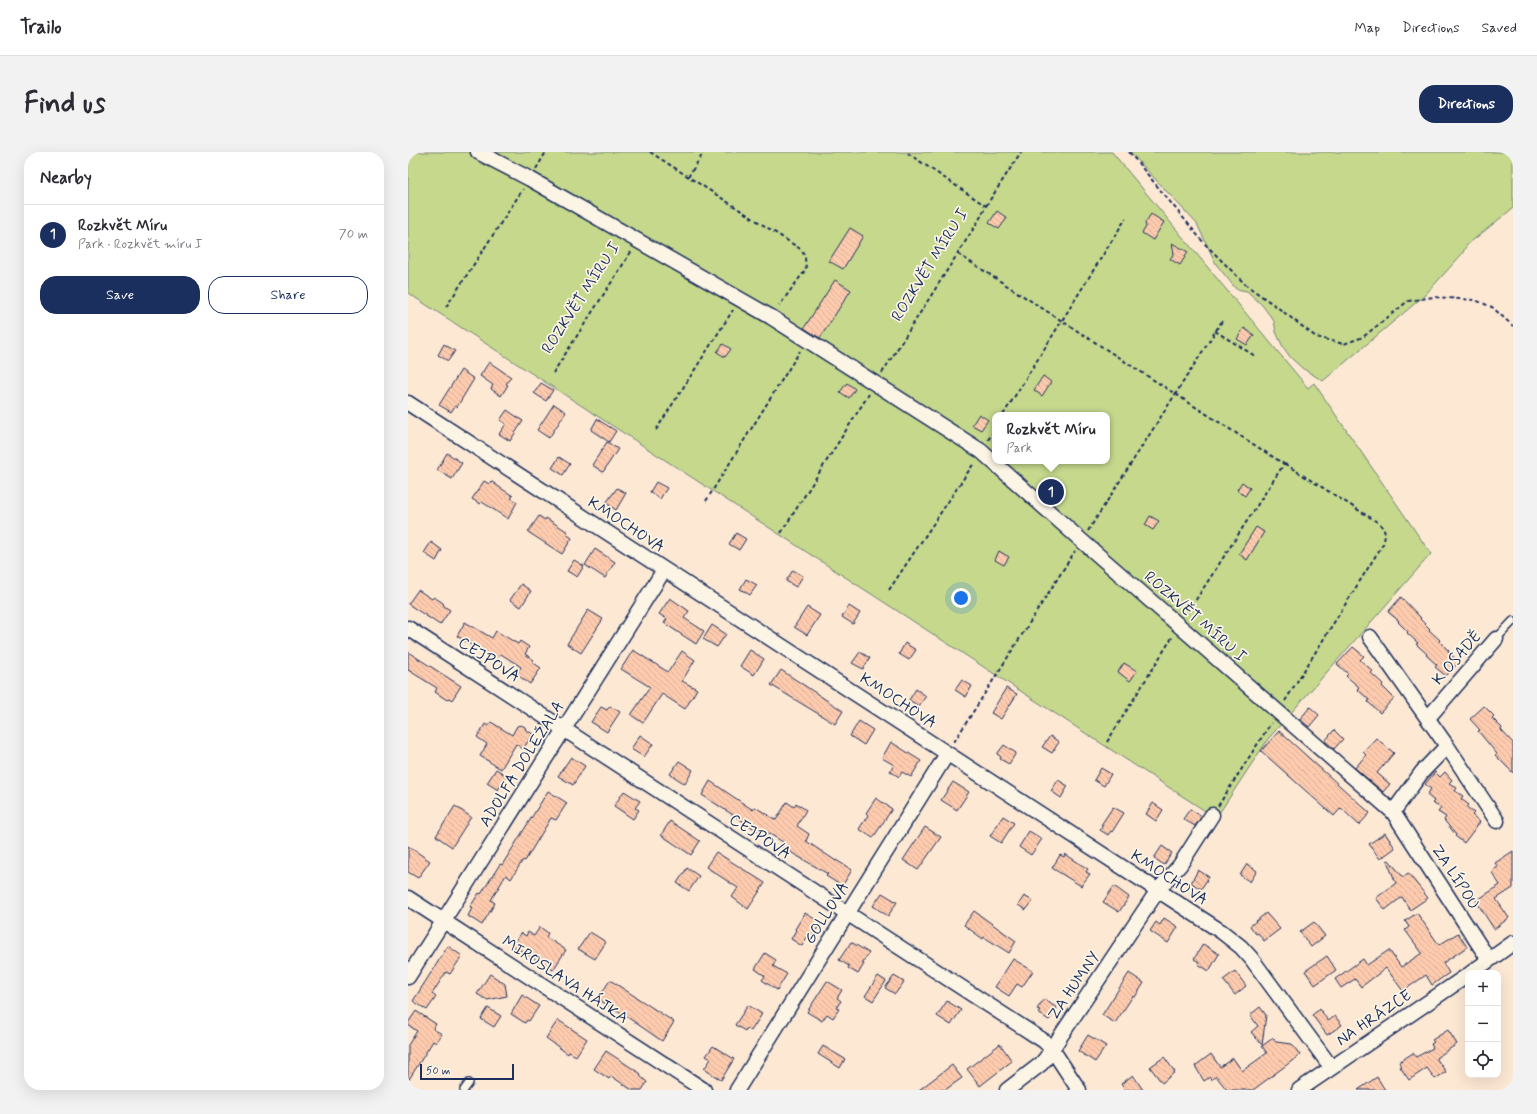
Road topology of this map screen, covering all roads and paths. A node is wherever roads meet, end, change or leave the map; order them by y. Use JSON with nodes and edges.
{"nodes":[{"id":1,"x":478,"y":152,"type":"edge"},
{"id":2,"x":546,"y":152,"type":"edge"},
{"id":3,"x":650,"y":152,"type":"edge"},
{"id":4,"x":704,"y":152,"type":"edge"},
{"id":5,"x":906,"y":152,"type":"edge"},
{"id":6,"x":1021,"y":152,"type":"edge"},
{"id":7,"x":1129,"y":152,"type":"edge"},
{"id":8,"x":688,"y":177,"type":"junction"},
{"id":9,"x":530,"y":179,"type":"junction"},
{"id":10,"x":986,"y":206,"type":"junction"},
{"id":11,"x":1126,"y":218,"type":"dead end"},
{"id":12,"x":638,"y":241,"type":"junction"},
{"id":13,"x":958,"y":254,"type":"junction"},
{"id":14,"x":740,"y":299,"type":"junction"},
{"id":15,"x":446,"y":307,"type":"dead end"},
{"id":16,"x":771,"y":317,"type":"junction"},
{"id":17,"x":1062,"y":321,"type":"junction"},
{"id":18,"x":1222,"y":321,"type":"dead end"},
{"id":19,"x":1513,"y":326,"type":"edge"},
{"id":20,"x":1215,"y":331,"type":"junction"},
{"id":21,"x":808,"y":340,"type":"junction"},
{"id":22,"x":1255,"y":356,"type":"dead end"},
{"id":23,"x":552,"y":373,"type":"dead end"},
{"id":24,"x":876,"y":383,"type":"junction"},
{"id":25,"x":1176,"y":394,"type":"junction"},
{"id":26,"x":408,"y":403,"type":"edge"},
{"id":27,"x":1006,"y":412,"type":"edge"},
{"id":28,"x":656,"y":430,"type":"dead end"},
{"id":29,"x":992,"y":434,"type":"edge"},
{"id":30,"x":981,"y":451,"type":"junction"},
{"id":31,"x":992,"y":461,"type":"edge"},
{"id":32,"x":996,"y":464,"type":"edge"},
{"id":33,"x":1284,"y":464,"type":"junction"},
{"id":34,"x":706,"y":501,"type":"dead end"},
{"id":35,"x":781,"y":534,"type":"dead end"},
{"id":36,"x":1082,"y":541,"type":"junction"},
{"id":37,"x":664,"y":570,"type":"junction"},
{"id":38,"x":889,"y":590,"type":"dead end"},
{"id":39,"x":1513,"y":621,"type":"edge"},
{"id":40,"x":1179,"y":626,"type":"junction"},
{"id":41,"x":408,"y":628,"type":"edge"},
{"id":42,"x":1370,"y":637,"type":"dead end"},
{"id":43,"x":1496,"y":640,"type":"joint"},
{"id":44,"x":1282,"y":716,"type":"junction"},
{"id":45,"x":1428,"y":718,"type":"junction"},
{"id":46,"x":564,"y":729,"type":"junction"},
{"id":47,"x":1107,"y":742,"type":"dead end"},
{"id":48,"x":1447,"y":746,"type":"junction"},
{"id":49,"x":947,"y":754,"type":"junction"},
{"id":50,"x":1393,"y":812,"type":"junction"},
{"id":51,"x":1212,"y":815,"type":"joint"},
{"id":52,"x":1497,"y":820,"type":"dead end"},
{"id":53,"x":1158,"y":890,"type":"junction"},
{"id":54,"x":408,"y":898,"type":"edge"},
{"id":55,"x":847,"y":914,"type":"junction"},
{"id":56,"x":444,"y":921,"type":"junction"},
{"id":57,"x":1513,"y":943,"type":"edge"},
{"id":58,"x":1489,"y":960,"type":"junction"},
{"id":59,"x":1475,"y":970,"type":"edge"},
{"id":60,"x":408,"y":977,"type":"edge"},
{"id":61,"x":1465,"y":977,"type":"edge"},
{"id":62,"x":1052,"y":1050,"type":"junction"},
{"id":63,"x":1331,"y":1068,"type":"junction"},
{"id":64,"x":468,"y":1083,"type":"dead end"},
{"id":65,"x":464,"y":1090,"type":"edge"},
{"id":66,"x":704,"y":1090,"type":"edge"},
{"id":67,"x":737,"y":1090,"type":"edge"},
{"id":68,"x":1007,"y":1090,"type":"edge"},
{"id":69,"x":1079,"y":1090,"type":"edge"},
{"id":70,"x":1299,"y":1090,"type":"edge"}],
"edges":[{"from":1,"to":9,"type":"street","name":"ROZKVĚT MÍRU I"},
{"from":2,"to":9,"type":"path"},
{"from":3,"to":8,"type":"path"},
{"from":4,"to":8,"type":"path"},
{"from":5,"to":10,"type":"path","name":"ROZKVĚT MÍRU I"},
{"from":6,"to":10,"type":"path"},
{"from":7,"to":19,"type":"path"},
{"from":8,"to":16,"type":"path"},
{"from":9,"to":12,"type":"street","name":"ROZKVĚT MÍRU I"},
{"from":9,"to":15,"type":"path"},
{"from":10,"to":13,"type":"path","name":"ROZKVĚT MÍRU I"},
{"from":11,"to":17,"type":"path"},
{"from":12,"to":14,"type":"street","name":"ROZKVĚT MÍRU I"},
{"from":12,"to":23,"type":"path","name":"ROZKVĚT MÍRU I"},
{"from":13,"to":17,"type":"path"},
{"from":13,"to":24,"type":"path","name":"ROZKVĚT MÍRU I"},
{"from":14,"to":16,"type":"street","name":"ROZKVĚT MÍRU I"},
{"from":14,"to":28,"type":"path"},
{"from":16,"to":21,"type":"street","name":"ROZKVĚT MÍRU I"},
{"from":17,"to":25,"type":"path"},
{"from":17,"to":27,"type":"path"},
{"from":18,"to":20,"type":"path"},
{"from":20,"to":22,"type":"path"},
{"from":20,"to":25,"type":"path"},
{"from":21,"to":24,"type":"street","name":"ROZKVĚT MÍRU I"},
{"from":21,"to":34,"type":"path"},
{"from":24,"to":30,"type":"street","name":"ROZKVĚT MÍRU I"},
{"from":24,"to":35,"type":"path","name":"ROZKVĚT MÍRU I"},
{"from":25,"to":33,"type":"path"},
{"from":25,"to":36,"type":"path"},
{"from":26,"to":37,"type":"street","name":"KMOCHOVA"},
{"from":29,"to":30,"type":"path"},
{"from":30,"to":31,"type":"street","name":"ROZKVĚT MÍRU I"},
{"from":30,"to":38,"type":"path"},
{"from":32,"to":36,"type":"street","name":"ROZKVĚT MÍRU I"},
{"from":33,"to":40,"type":"path"},
{"from":33,"to":44,"type":"path"},
{"from":36,"to":40,"type":"street","name":"ROZKVĚT MÍRU I"},
{"from":36,"to":49,"type":"path"},
{"from":37,"to":46,"type":"street","name":"ADOLFA DOLEŽALA"},
{"from":37,"to":49,"type":"street","name":"KMOCHOVA"},
{"from":39,"to":43,"type":"lane","name":"K OSADĚ"},
{"from":40,"to":44,"type":"street","name":"ROZKVĚT MÍRU I"},
{"from":40,"to":47,"type":"path"},
{"from":41,"to":46,"type":"street","name":"CEJPOVA"},
{"from":42,"to":45,"type":"street"},
{"from":43,"to":45,"type":"street","name":"K OSADĚ"},
{"from":44,"to":50,"type":"street","name":"ZA LÍPOU"},
{"from":44,"to":51,"type":"path"},
{"from":45,"to":48,"type":"street"},
{"from":46,"to":55,"type":"street","name":"CEJPOVA"},
{"from":46,"to":56,"type":"street","name":"ADOLFA DOLEŽALA"},
{"from":48,"to":50,"type":"street"},
{"from":48,"to":52,"type":"street"},
{"from":49,"to":53,"type":"street","name":"KMOCHOVA"},
{"from":49,"to":55,"type":"street","name":"GOLLOVA"},
{"from":50,"to":58,"type":"street","name":"ZA LÍPOU"},
{"from":51,"to":53,"type":"street","name":"ZA HUMNY"},
{"from":53,"to":62,"type":"street","name":"ZA HUMNY"},
{"from":53,"to":63,"type":"street","name":"KMOCHOVA"},
{"from":54,"to":56,"type":"street","name":"MIROSLAVA HÁJKA"},
{"from":55,"to":62,"type":"street","name":"CEJPOVA"},
{"from":55,"to":67,"type":"street","name":"GOLLOVA"},
{"from":56,"to":60,"type":"street","name":"ADOLFA DOLEŽALA"},
{"from":56,"to":66,"type":"street","name":"MIROSLAVA HÁJKA"},
{"from":57,"to":58,"type":"street"},
{"from":58,"to":59,"type":"street"},
{"from":61,"to":63,"type":"street","name":"NA HRÁZCE"},
{"from":62,"to":68,"type":"street","name":"ZA HUMNY"},
{"from":62,"to":69,"type":"street","name":"CEJPOVA"},
{"from":63,"to":70,"type":"street","name":"NA HRÁZCE"},
{"from":64,"to":65,"type":"lane"}]}
